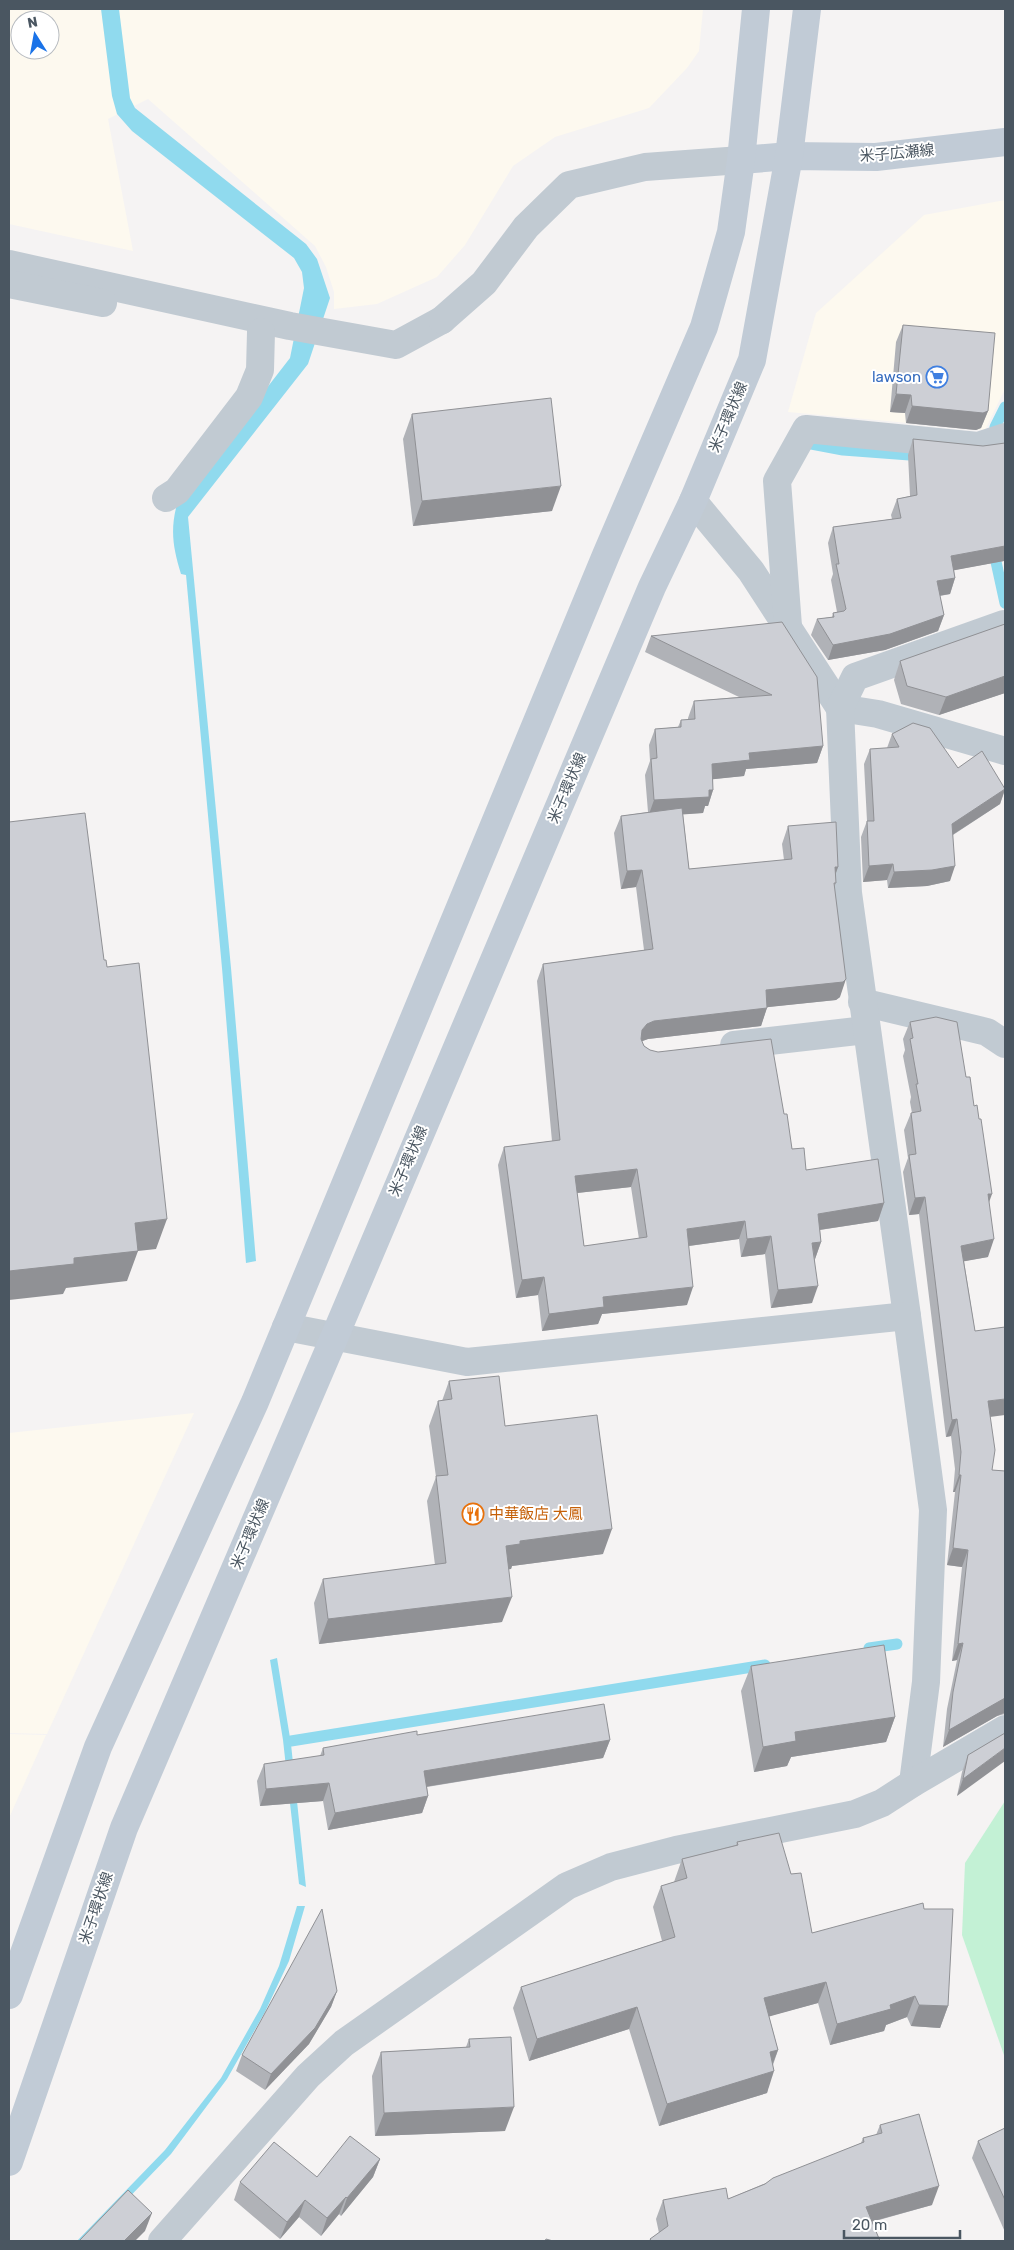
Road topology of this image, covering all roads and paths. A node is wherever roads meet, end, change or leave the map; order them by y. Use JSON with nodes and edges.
{"nodes":[{"id":1,"x":756,"y":9,"type":"edge"},
{"id":2,"x":807,"y":9,"type":"edge"},
{"id":3,"x":1005,"y":142,"type":"edge"},
{"id":4,"x":789,"y":156,"type":"junction"},
{"id":5,"x":742,"y":160,"type":"junction"},
{"id":6,"x":9,"y":264,"type":"edge"},
{"id":7,"x":9,"y":284,"type":"edge"},
{"id":8,"x":278,"y":327,"type":"junction"},
{"id":9,"x":1005,"y":437,"type":"edge"},
{"id":10,"x":166,"y":498,"type":"dead end"},
{"id":11,"x":693,"y":501,"type":"junction"},
{"id":12,"x":1004,"y":624,"type":"edge"},
{"id":13,"x":788,"y":628,"type":"junction"},
{"id":14,"x":840,"y":708,"type":"junction"},
{"id":15,"x":1005,"y":751,"type":"edge"},
{"id":16,"x":862,"y":1002,"type":"junction"},
{"id":17,"x":866,"y":1030,"type":"junction"},
{"id":18,"x":1005,"y":1044,"type":"edge"},
{"id":19,"x":709,"y":1048,"type":"edge"},
{"id":20,"x":907,"y":1316,"type":"junction"},
{"id":21,"x":286,"y":1327,"type":"junction"},
{"id":22,"x":334,"y":1338,"type":"junction"},
{"id":23,"x":1005,"y":1729,"type":"edge"},
{"id":24,"x":913,"y":1783,"type":"junction"},
{"id":25,"x":9,"y":1995,"type":"edge"},
{"id":26,"x":9,"y":2162,"type":"edge"},
{"id":27,"x":162,"y":2241,"type":"edge"}],
"edges":[{"from":1,"to":5,"type":"main road"},
{"from":2,"to":4,"type":"main road"},
{"from":3,"to":4,"type":"main road","name":"米子広瀬線"},
{"from":4,"to":5,"type":"main road","name":"米子広瀬線"},
{"from":4,"to":11,"type":"main road","name":"米子環状線"},
{"from":5,"to":8,"type":"street"},
{"from":5,"to":21,"type":"main road"},
{"from":6,"to":8,"type":"street"},
{"from":7,"to":8,"type":"street"},
{"from":8,"to":10,"type":"street"},
{"from":9,"to":13,"type":"street"},
{"from":11,"to":13,"type":"street"},
{"from":11,"to":22,"type":"main road","name":"米子環状線"},
{"from":12,"to":14,"type":"street"},
{"from":13,"to":14,"type":"street"},
{"from":14,"to":15,"type":"street"},
{"from":14,"to":16,"type":"street"},
{"from":16,"to":17,"type":"street"},
{"from":16,"to":18,"type":"street"},
{"from":17,"to":19,"type":"street"},
{"from":17,"to":20,"type":"street"},
{"from":20,"to":22,"type":"street"},
{"from":20,"to":24,"type":"street"},
{"from":21,"to":22,"type":"street"},
{"from":21,"to":25,"type":"main road"},
{"from":22,"to":26,"type":"main road","name":"米子環状線"},
{"from":23,"to":24,"type":"street"},
{"from":24,"to":27,"type":"street"}]}
